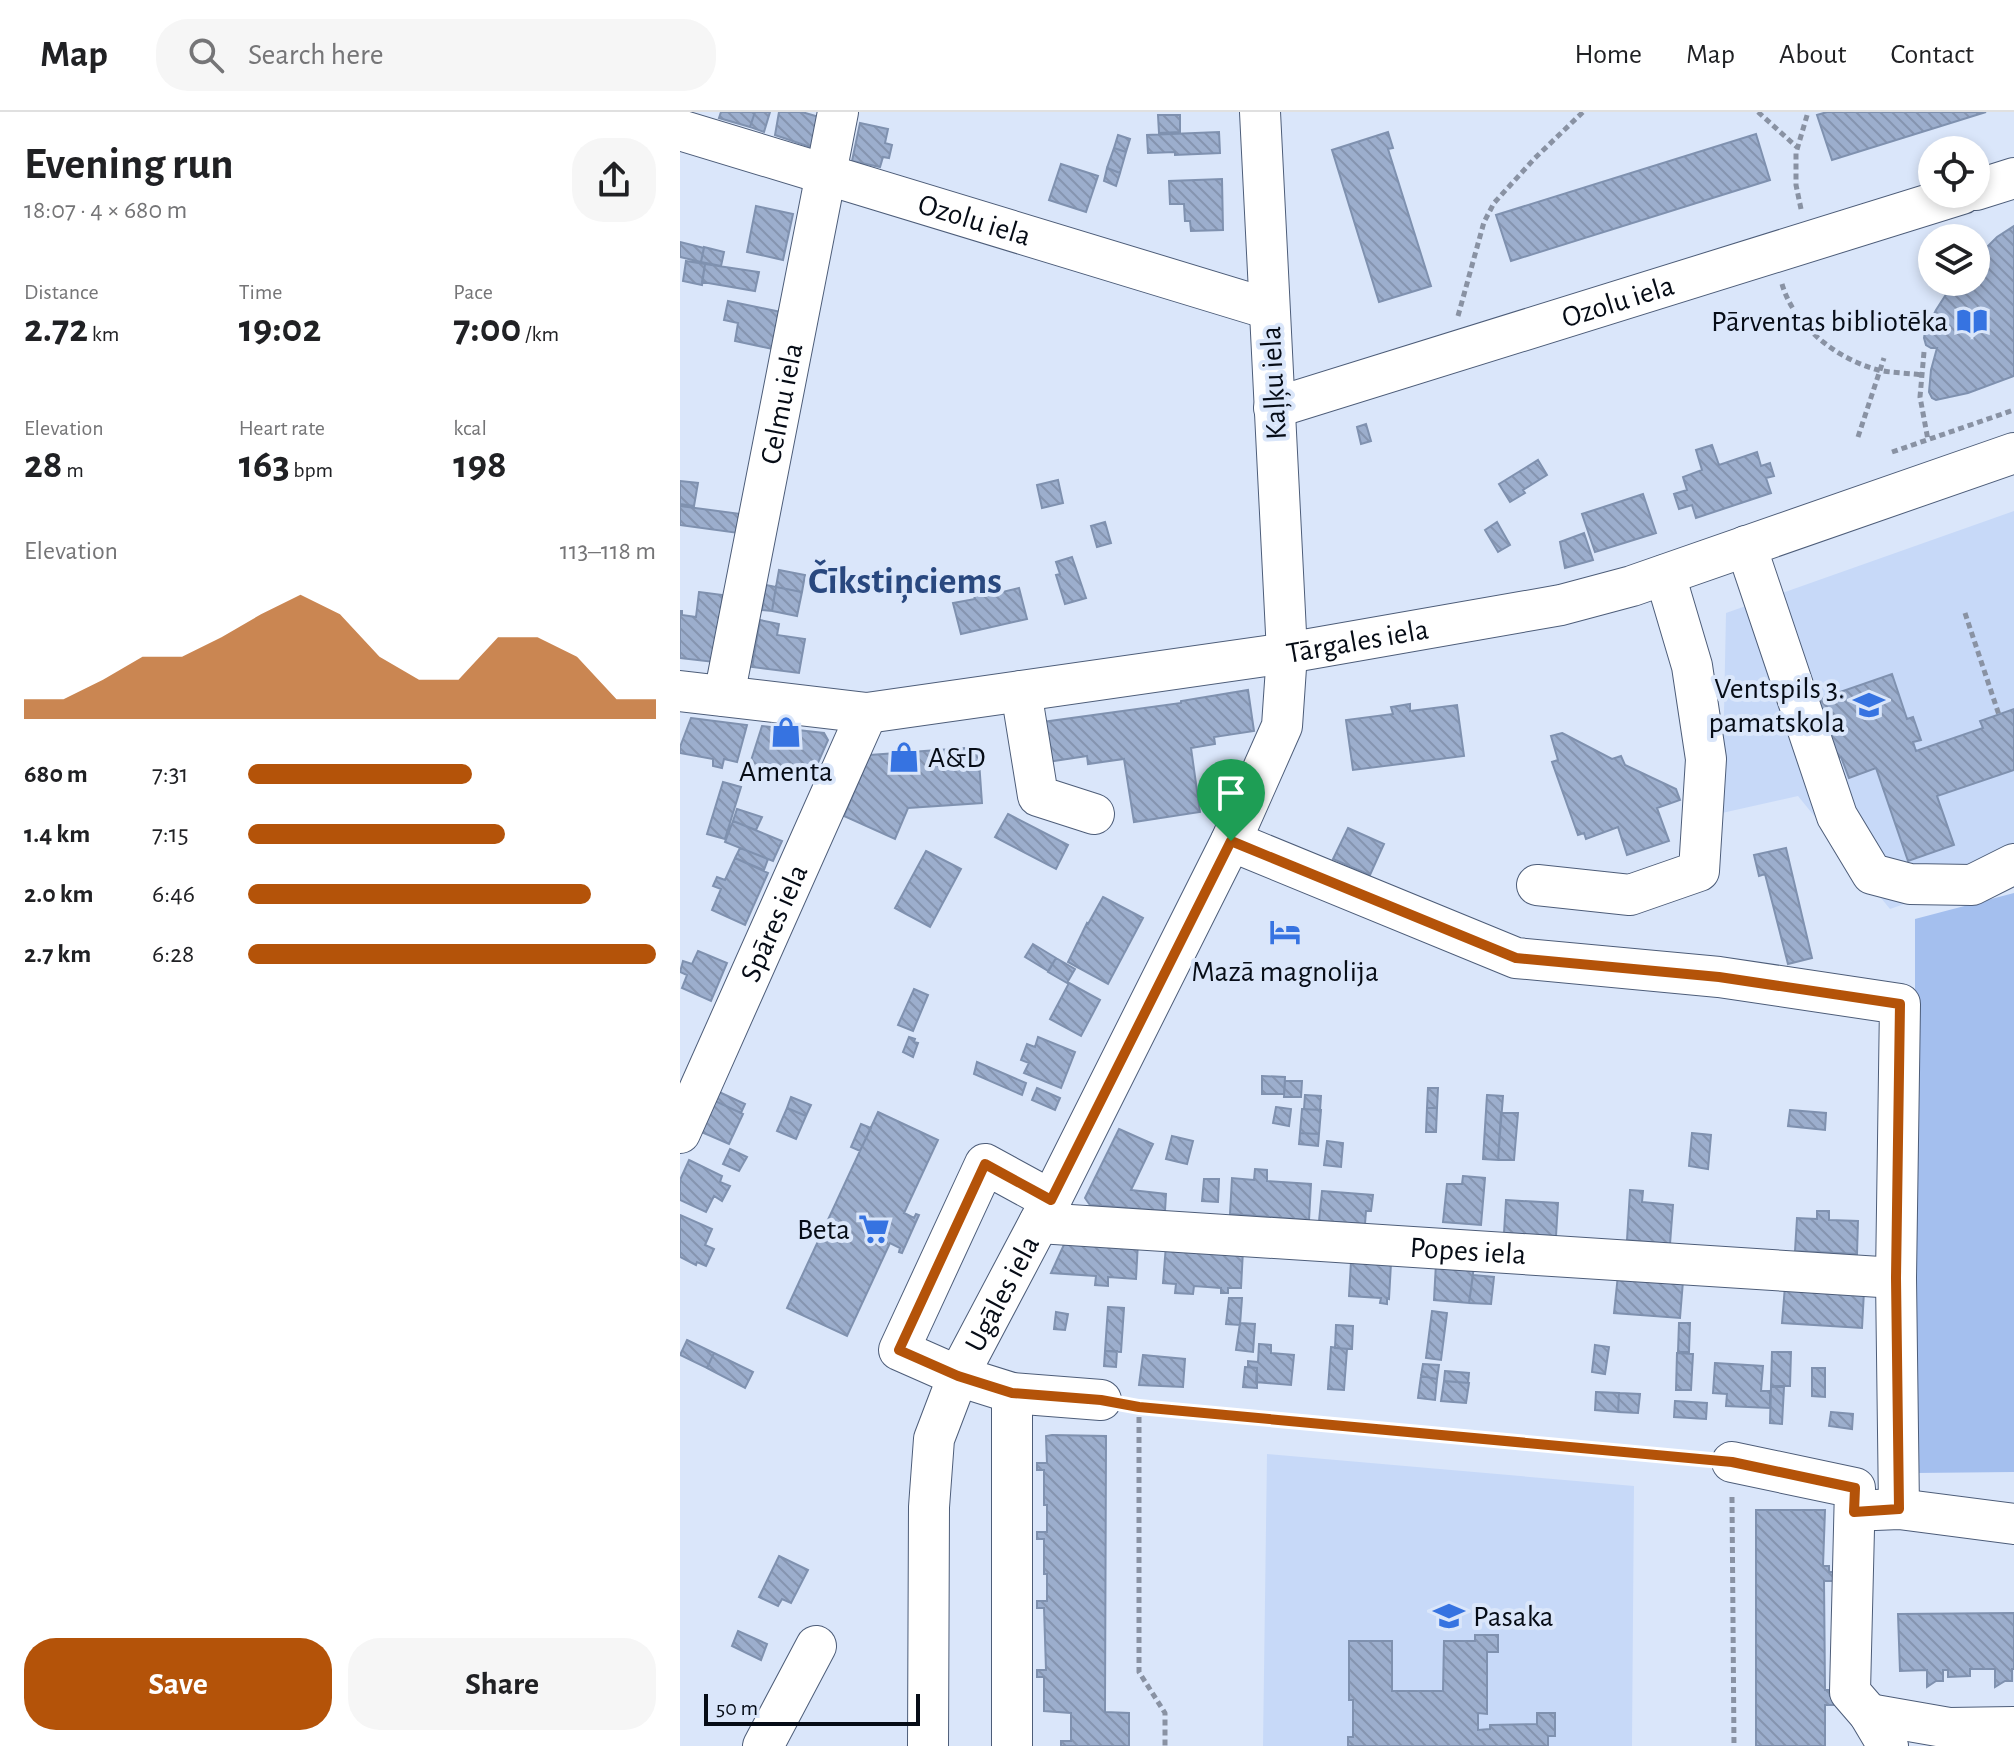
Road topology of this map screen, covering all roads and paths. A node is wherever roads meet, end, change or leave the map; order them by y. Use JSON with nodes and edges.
{"nodes":[{"id":1,"x":838,"y":112,"type":"edge"},
{"id":2,"x":1260,"y":112,"type":"edge"},
{"id":3,"x":1583,"y":112,"type":"edge"},
{"id":4,"x":1758,"y":112,"type":"edge"},
{"id":5,"x":1808,"y":112,"type":"edge"},
{"id":6,"x":680,"y":130,"type":"edge"},
{"id":7,"x":1798,"y":148,"type":"junction"},
{"id":8,"x":825,"y":175,"type":"junction"},
{"id":9,"x":2014,"y":178,"type":"edge"},
{"id":10,"x":1990,"y":186,"type":"edge"},
{"id":11,"x":1918,"y":208,"type":"edge"},
{"id":12,"x":1801,"y":210,"type":"dead end"},
{"id":13,"x":1772,"y":253,"type":"junction"},
{"id":14,"x":1269,"y":309,"type":"junction"},
{"id":15,"x":1458,"y":316,"type":"dead end"},
{"id":16,"x":1924,"y":352,"type":"dead end"},
{"id":17,"x":1884,"y":358,"type":"dead end"},
{"id":18,"x":1879,"y":370,"type":"junction"},
{"id":19,"x":1922,"y":375,"type":"junction"},
{"id":20,"x":1274,"y":408,"type":"junction"},
{"id":21,"x":2014,"y":410,"type":"edge"},
{"id":22,"x":1858,"y":437,"type":"dead end"},
{"id":23,"x":1928,"y":440,"type":"junction"},
{"id":24,"x":1892,"y":452,"type":"dead end"},
{"id":25,"x":2014,"y":453,"type":"edge"},
{"id":26,"x":1746,"y":546,"type":"junction"},
{"id":27,"x":1665,"y":575,"type":"junction"},
{"id":28,"x":1965,"y":613,"type":"dead end"},
{"id":29,"x":1287,"y":653,"type":"junction"},
{"id":30,"x":680,"y":691,"type":"edge"},
{"id":31,"x":1021,"y":691,"type":"junction"},
{"id":32,"x":724,"y":696,"type":"junction"},
{"id":33,"x":867,"y":713,"type":"junction"},
{"id":34,"x":1999,"y":715,"type":"dead end"},
{"id":35,"x":1094,"y":814,"type":"dead end"},
{"id":36,"x":1231,"y":841,"type":"junction"},
{"id":37,"x":2014,"y":864,"type":"edge"},
{"id":38,"x":1537,"y":885,"type":"dead end"},
{"id":39,"x":680,"y":1133,"type":"edge"},
{"id":40,"x":1045,"y":1211,"type":"junction"},
{"id":41,"x":1896,"y":1278,"type":"junction"},
{"id":42,"x":958,"y":1376,"type":"junction"},
{"id":43,"x":1012,"y":1393,"type":"junction"},
{"id":44,"x":1120,"y":1403,"type":"junction"},
{"id":45,"x":1732,"y":1462,"type":"junction"},
{"id":46,"x":1899,"y":1509,"type":"junction"},
{"id":47,"x":1854,"y":1512,"type":"junction"},
{"id":48,"x":2014,"y":1524,"type":"edge"},
{"id":49,"x":816,"y":1646,"type":"dead end"},
{"id":50,"x":2014,"y":1727,"type":"edge"},
{"id":51,"x":1878,"y":1730,"type":"edge"},
{"id":52,"x":763,"y":1746,"type":"edge"},
{"id":53,"x":928,"y":1746,"type":"edge"},
{"id":54,"x":1012,"y":1746,"type":"edge"},
{"id":55,"x":1165,"y":1746,"type":"edge"},
{"id":56,"x":1734,"y":1746,"type":"edge"}],
"edges":[{"from":1,"to":8,"type":"street","name":"Celmu iela"},
{"from":2,"to":14,"type":"street","name":"Kaļķu iela"},
{"from":3,"to":15,"type":"path"},
{"from":4,"to":7,"type":"path"},
{"from":5,"to":7,"type":"path"},
{"from":6,"to":8,"type":"street","name":"Ozolu iela"},
{"from":7,"to":12,"type":"path"},
{"from":8,"to":14,"type":"street","name":"Ozolu iela"},
{"from":8,"to":32,"type":"street","name":"Celmu iela"},
{"from":9,"to":10,"type":"street"},
{"from":11,"to":13,"type":"street","name":"Ozolu iela"},
{"from":13,"to":18,"type":"path"},
{"from":13,"to":20,"type":"street","name":"Ozolu iela"},
{"from":14,"to":20,"type":"street","name":"Kaļķu iela"},
{"from":16,"to":19,"type":"path"},
{"from":17,"to":18,"type":"path"},
{"from":18,"to":19,"type":"path"},
{"from":18,"to":22,"type":"path"},
{"from":19,"to":23,"type":"path"},
{"from":20,"to":29,"type":"street","name":"Kaļķu iela"},
{"from":21,"to":23,"type":"path"},
{"from":23,"to":24,"type":"path"},
{"from":25,"to":26,"type":"street","name":"Tārgales iela"},
{"from":26,"to":27,"type":"street","name":"Tārgales iela"},
{"from":26,"to":37,"type":"street"},
{"from":27,"to":29,"type":"street","name":"Tārgales iela"},
{"from":27,"to":38,"type":"street"},
{"from":28,"to":34,"type":"path"},
{"from":29,"to":31,"type":"street","name":"Tārgales iela"},
{"from":29,"to":36,"type":"street","name":"Ugāles iela"},
{"from":30,"to":32,"type":"street","name":"Tārgales iela"},
{"from":31,"to":33,"type":"street","name":"Tārgales iela"},
{"from":31,"to":35,"type":"street"},
{"from":32,"to":33,"type":"street","name":"Tārgales iela"},
{"from":33,"to":39,"type":"street","name":"Spāres iela"},
{"from":36,"to":40,"type":"street","name":"Ugāles iela"},
{"from":36,"to":41,"type":"street"},
{"from":40,"to":41,"type":"street","name":"Popes iela"},
{"from":40,"to":42,"type":"street","name":"Ugāles iela"},
{"from":40,"to":42,"type":"street"},
{"from":41,"to":46,"type":"street"},
{"from":42,"to":43,"type":"street"},
{"from":42,"to":53,"type":"street","name":"Ugāles iela"},
{"from":43,"to":44,"type":"street"},
{"from":43,"to":54,"type":"street"},
{"from":44,"to":45,"type":"path"},
{"from":44,"to":55,"type":"path"},
{"from":45,"to":47,"type":"street"},
{"from":45,"to":56,"type":"path"},
{"from":46,"to":47,"type":"street"},
{"from":46,"to":48,"type":"street"},
{"from":47,"to":51,"type":"street"},
{"from":49,"to":52,"type":"street"},
{"from":50,"to":51,"type":"street"}]}
